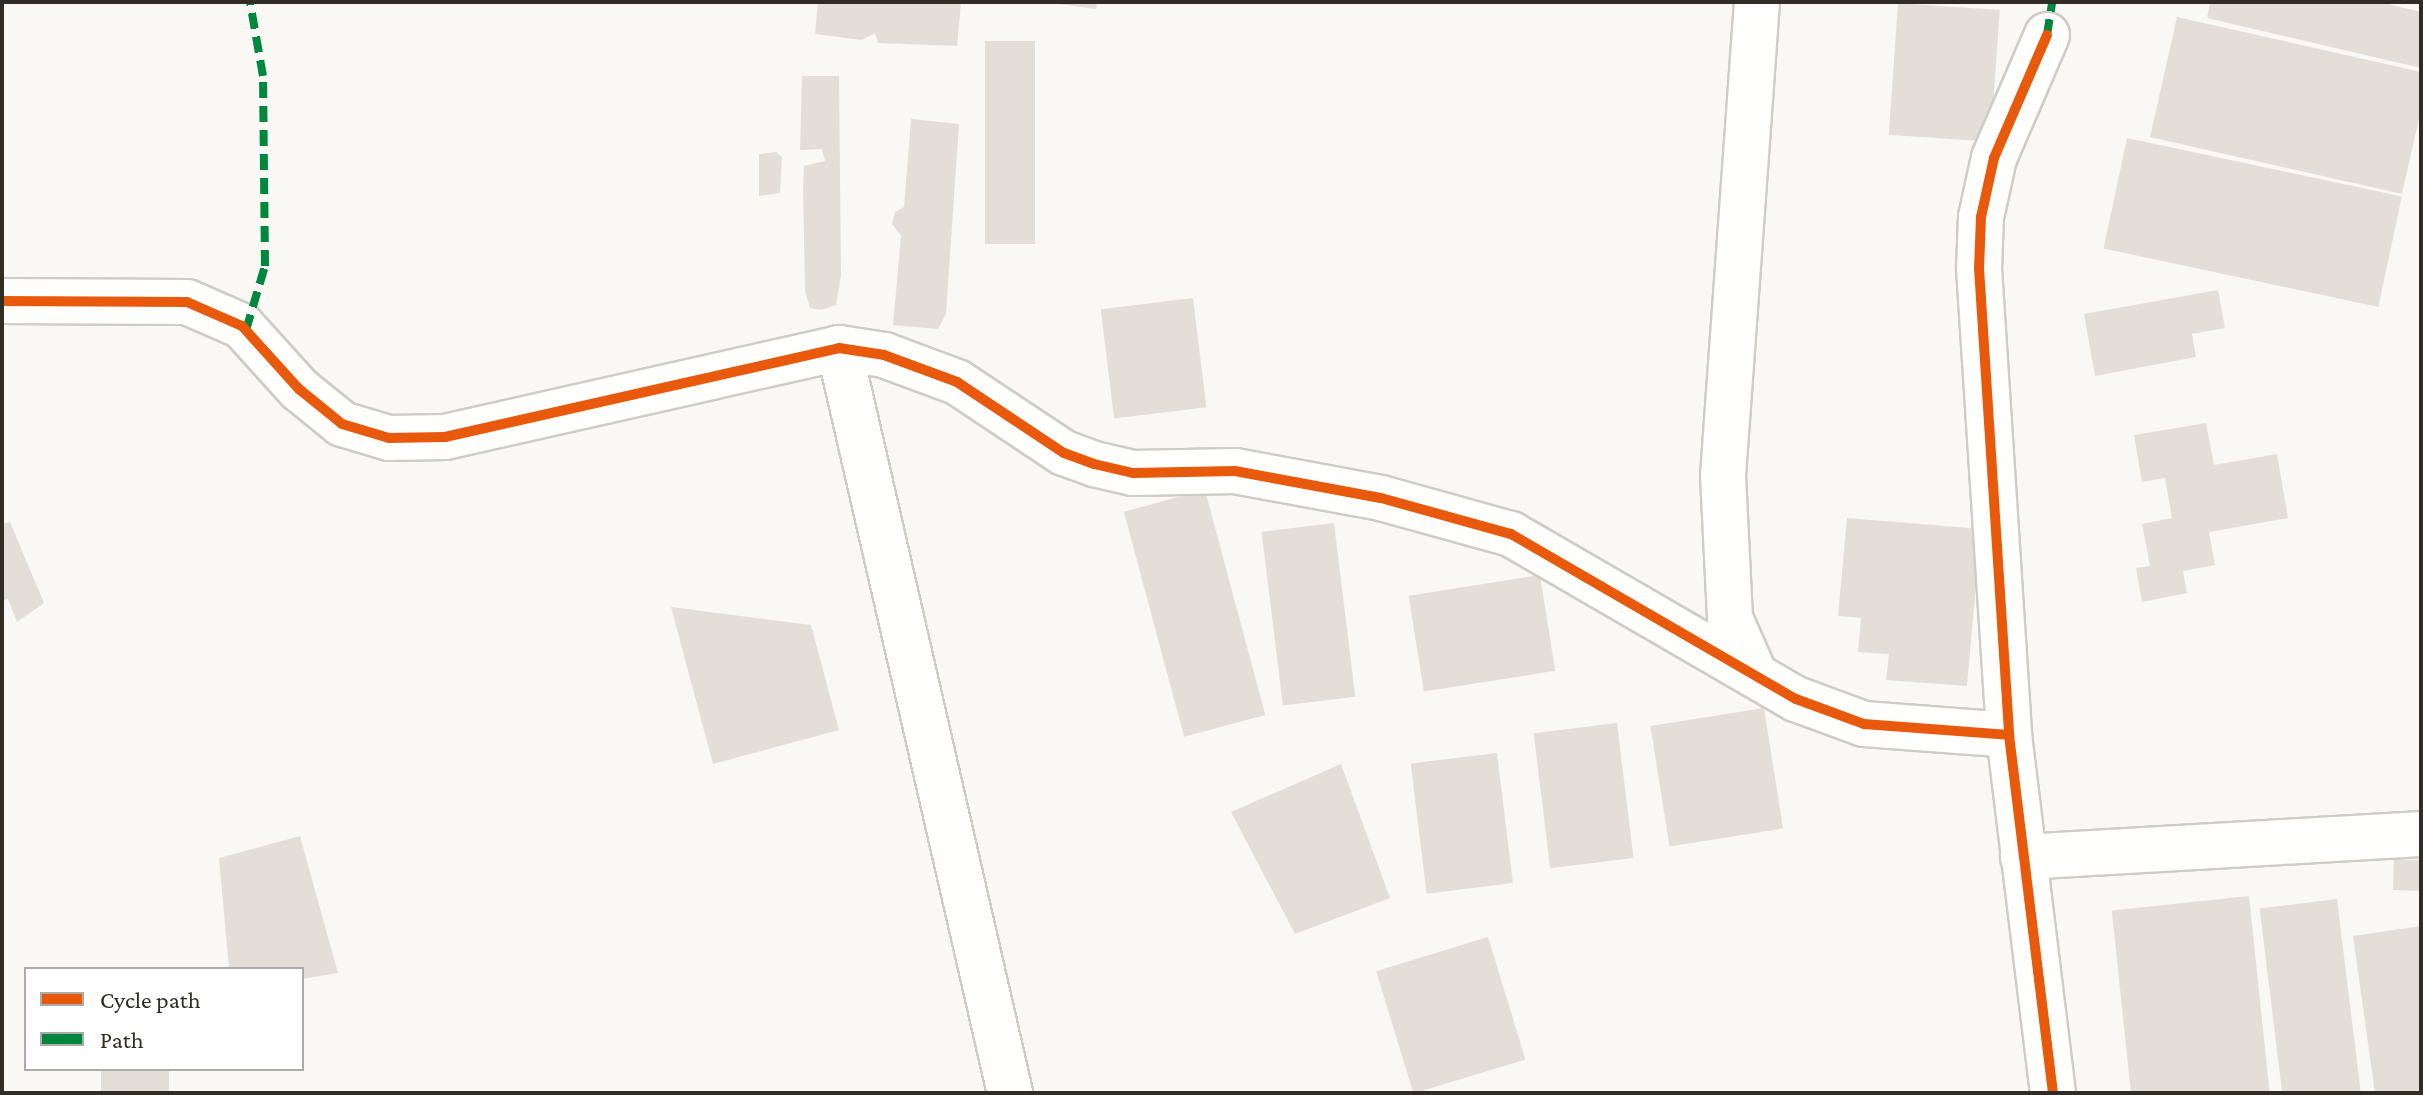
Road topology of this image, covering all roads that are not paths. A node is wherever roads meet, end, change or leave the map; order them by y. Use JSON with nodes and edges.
{"nodes":[{"id":1,"x":1757,"y":2,"type":"edge"},
{"id":2,"x":2047,"y":35,"type":"dead end"},
{"id":3,"x":2,"y":301,"type":"edge"},
{"id":4,"x":839,"y":348,"type":"junction"},
{"id":5,"x":1755,"y":675,"type":"junction"},
{"id":6,"x":2009,"y":735,"type":"junction"},
{"id":7,"x":2421,"y":834,"type":"edge"},
{"id":8,"x":2023,"y":857,"type":"junction"},
{"id":9,"x":1010,"y":1093,"type":"edge"},
{"id":10,"x":2053,"y":1093,"type":"edge"}],
"edges":[{"from":1,"to":5,"type":"street"},
{"from":2,"to":6,"type":"street"},
{"from":3,"to":4,"type":"street"},
{"from":4,"to":5,"type":"street"},
{"from":4,"to":9,"type":"street"},
{"from":5,"to":6,"type":"street"},
{"from":6,"to":8,"type":"street"},
{"from":7,"to":8,"type":"street"},
{"from":8,"to":10,"type":"street"}]}
